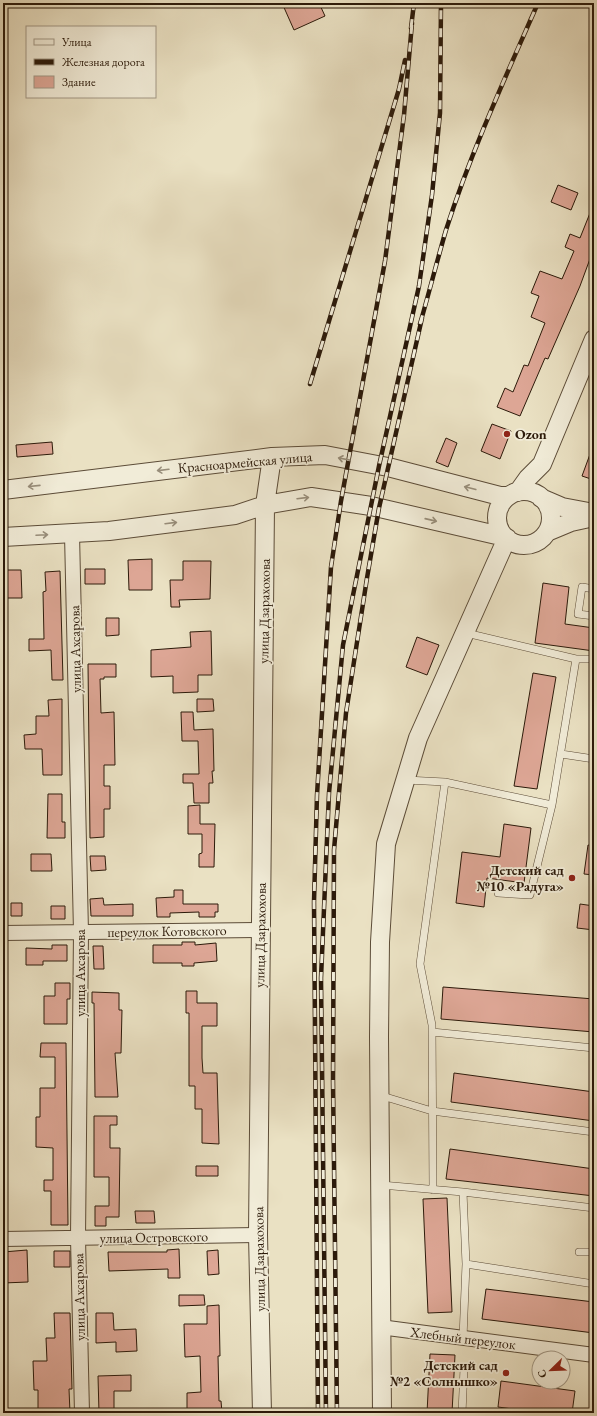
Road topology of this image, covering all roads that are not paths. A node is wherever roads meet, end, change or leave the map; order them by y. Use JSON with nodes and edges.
{"nodes":[{"id":1,"x":594,"y":338,"type":"edge"},
{"id":2,"x":272,"y":457,"type":"junction"},
{"id":3,"x":542,"y":464,"type":"junction"},
{"id":4,"x":3,"y":490,"type":"edge"},
{"id":5,"x":513,"y":494,"type":"junction"},
{"id":6,"x":541,"y":497,"type":"junction"},
{"id":7,"x":265,"y":505,"type":"junction"},
{"id":8,"x":594,"y":513,"type":"edge"},
{"id":9,"x":594,"y":516,"type":"edge"},
{"id":10,"x":547,"y":532,"type":"junction"},
{"id":11,"x":72,"y":534,"type":"junction"},
{"id":12,"x":506,"y":537,"type":"junction"},
{"id":13,"x":3,"y":538,"type":"edge"},
{"id":14,"x":523,"y":545,"type":"junction"},
{"id":15,"x":493,"y":572,"type":"junction"},
{"id":16,"x":594,"y":589,"type":"edge"},
{"id":17,"x":594,"y":616,"type":"edge"},
{"id":18,"x":465,"y":633,"type":"junction"},
{"id":19,"x":576,"y":658,"type":"junction"},
{"id":20,"x":594,"y":659,"type":"edge"},
{"id":21,"x":561,"y":754,"type":"junction"},
{"id":22,"x":594,"y":759,"type":"edge"},
{"id":23,"x":406,"y":780,"type":"junction"},
{"id":24,"x":445,"y":782,"type":"junction"},
{"id":25,"x":552,"y":805,"type":"junction"},
{"id":26,"x":498,"y":893,"type":"dead end"},
{"id":27,"x":260,"y":930,"type":"junction"},
{"id":28,"x":81,"y":932,"type":"junction"},
{"id":29,"x":3,"y":933,"type":"edge"},
{"id":30,"x":432,"y":1032,"type":"junction"},
{"id":31,"x":594,"y":1048,"type":"edge"},
{"id":32,"x":379,"y":1095,"type":"junction"},
{"id":33,"x":432,"y":1111,"type":"junction"},
{"id":34,"x":594,"y":1132,"type":"edge"},
{"id":35,"x":380,"y":1185,"type":"junction"},
{"id":36,"x":433,"y":1190,"type":"junction"},
{"id":37,"x":463,"y":1192,"type":"junction"},
{"id":38,"x":594,"y":1208,"type":"edge"},
{"id":39,"x":258,"y":1235,"type":"junction"},
{"id":40,"x":78,"y":1238,"type":"junction"},
{"id":41,"x":3,"y":1239,"type":"edge"},
{"id":42,"x":579,"y":1252,"type":"dead end"},
{"id":43,"x":594,"y":1252,"type":"edge"},
{"id":44,"x":466,"y":1264,"type":"junction"},
{"id":45,"x":594,"y":1284,"type":"edge"},
{"id":46,"x":380,"y":1327,"type":"junction"},
{"id":47,"x":463,"y":1338,"type":"junction"},
{"id":48,"x":594,"y":1355,"type":"edge"},
{"id":49,"x":464,"y":1368,"type":"dead end"},
{"id":50,"x":82,"y":1413,"type":"edge"},
{"id":51,"x":262,"y":1413,"type":"edge"},
{"id":52,"x":382,"y":1413,"type":"edge"},
{"id":53,"x":462,"y":1413,"type":"edge"}],
"edges":[{"from":1,"to":3,"type":"street"},
{"from":2,"to":4,"type":"street","name":"Красноармейская улица","one_way":true},
{"from":5,"to":2,"type":"street","name":"Красноармейская улица","one_way":true},
{"from":2,"to":7,"type":"street","name":"улица Дзарахохова"},
{"from":3,"to":5,"type":"street"},
{"from":3,"to":6,"type":"street"},
{"from":5,"to":6,"type":"street","name":"Красноармейская улица"},
{"from":5,"to":12,"type":"street"},
{"from":6,"to":8,"type":"street","name":"Красноармейская улица"},
{"from":6,"to":10,"type":"street"},
{"from":11,"to":7,"type":"street","one_way":true},
{"from":7,"to":12,"type":"street","one_way":true},
{"from":7,"to":27,"type":"street","name":"улица Дзарахохова"},
{"from":9,"to":10,"type":"street"},
{"from":10,"to":14,"type":"street"},
{"from":13,"to":11,"type":"street","one_way":true},
{"from":11,"to":28,"type":"street","name":"улица Ахсарова"},
{"from":12,"to":14,"type":"street"},
{"from":12,"to":15,"type":"street"},
{"from":14,"to":15,"type":"street"},
{"from":15,"to":18,"type":"street"},
{"from":16,"to":17,"type":"lane"},
{"from":18,"to":19,"type":"lane"},
{"from":18,"to":23,"type":"street"},
{"from":19,"to":20,"type":"lane"},
{"from":19,"to":21,"type":"lane"},
{"from":21,"to":22,"type":"lane"},
{"from":21,"to":25,"type":"lane"},
{"from":23,"to":24,"type":"lane"},
{"from":23,"to":32,"type":"street"},
{"from":24,"to":25,"type":"lane"},
{"from":24,"to":30,"type":"lane"},
{"from":25,"to":26,"type":"lane"},
{"from":27,"to":28,"type":"street","name":"переулок Котовского"},
{"from":27,"to":39,"type":"street","name":"улица Дзарахохова"},
{"from":28,"to":29,"type":"street","name":"переулок Котовского"},
{"from":28,"to":40,"type":"street","name":"улица Ахсарова"},
{"from":30,"to":31,"type":"lane"},
{"from":30,"to":33,"type":"lane"},
{"from":32,"to":33,"type":"lane"},
{"from":32,"to":35,"type":"street"},
{"from":33,"to":34,"type":"lane"},
{"from":33,"to":36,"type":"lane"},
{"from":35,"to":36,"type":"lane"},
{"from":35,"to":46,"type":"street"},
{"from":36,"to":37,"type":"lane"},
{"from":37,"to":38,"type":"lane"},
{"from":37,"to":44,"type":"lane"},
{"from":39,"to":40,"type":"street","name":"улица Островского"},
{"from":39,"to":51,"type":"street","name":"улица Дзарахохова"},
{"from":40,"to":41,"type":"street","name":"улица Островского"},
{"from":40,"to":50,"type":"street","name":"улица Ахсарова"},
{"from":42,"to":43,"type":"lane"},
{"from":44,"to":45,"type":"lane"},
{"from":44,"to":47,"type":"lane"},
{"from":46,"to":47,"type":"street","name":"Хлебный переулок"},
{"from":46,"to":52,"type":"street"},
{"from":47,"to":48,"type":"street","name":"Хлебный переулок"},
{"from":49,"to":53,"type":"lane"}]}
